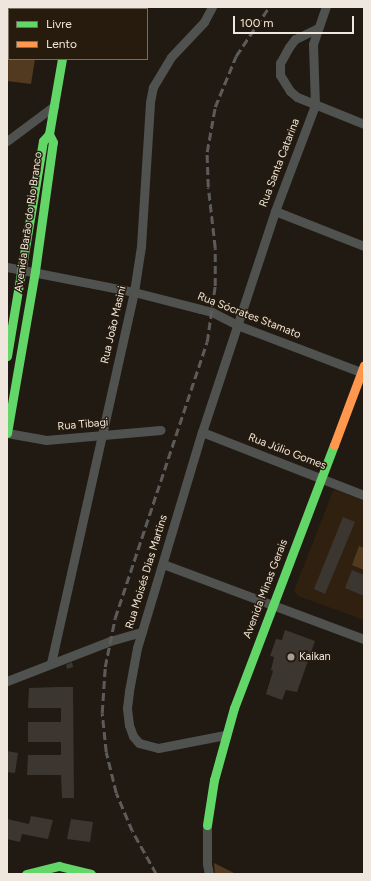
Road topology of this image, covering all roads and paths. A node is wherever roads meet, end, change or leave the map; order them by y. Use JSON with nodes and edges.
{"nodes":[{"id":1,"x":212,"y":7,"type":"edge"},
{"id":2,"x":326,"y":7,"type":"edge"},
{"id":3,"x":318,"y":28,"type":"junction"},
{"id":4,"x":62,"y":60,"type":"edge"},
{"id":5,"x":315,"y":105,"type":"junction"},
{"id":6,"x":54,"y":106,"type":"junction"},
{"id":7,"x":364,"y":124,"type":"edge"},
{"id":8,"x":49,"y":134,"type":"junction"},
{"id":9,"x":7,"y":141,"type":"edge"},
{"id":10,"x":275,"y":211,"type":"junction"},
{"id":11,"x":364,"y":246,"type":"edge"},
{"id":12,"x":7,"y":267,"type":"edge"},
{"id":13,"x":22,"y":270,"type":"junction"},
{"id":14,"x":35,"y":271,"type":"junction"},
{"id":15,"x":134,"y":292,"type":"junction"},
{"id":16,"x":237,"y":325,"type":"junction"},
{"id":17,"x":7,"y":356,"type":"edge"},
{"id":18,"x":363,"y":369,"type":"edge"},
{"id":19,"x":161,"y":430,"type":"dead end"},
{"id":20,"x":202,"y":432,"type":"junction"},
{"id":21,"x":7,"y":433,"type":"edge"},
{"id":22,"x":101,"y":436,"type":"junction"},
{"id":23,"x":320,"y":478,"type":"junction"},
{"id":24,"x":364,"y":495,"type":"edge"},
{"id":25,"x":163,"y":564,"type":"junction"},
{"id":26,"x":273,"y":605,"type":"junction"},
{"id":27,"x":142,"y":632,"type":"junction"},
{"id":28,"x":364,"y":639,"type":"edge"},
{"id":29,"x":51,"y":663,"type":"junction"},
{"id":30,"x":7,"y":681,"type":"edge"},
{"id":31,"x":225,"y":735,"type":"junction"},
{"id":32,"x":26,"y":874,"type":"edge"},
{"id":33,"x":91,"y":874,"type":"edge"},
{"id":34,"x":209,"y":874,"type":"edge"}],
"edges":[{"from":1,"to":15,"type":"street","name":"Rua João Masini"},
{"from":2,"to":3,"type":"street","name":"Rua Santa Catarina"},
{"from":3,"to":5,"type":"street","name":"Rua Santa Catarina"},
{"from":3,"to":5,"type":"street"},
{"from":4,"to":6,"type":"street","name":"Avenida Barão do Rio Branco"},
{"from":5,"to":7,"type":"street"},
{"from":5,"to":10,"type":"street","name":"Rua Santa Catarina"},
{"from":6,"to":8,"type":"street","name":"Avenida Barão do Rio Branco"},
{"from":6,"to":9,"type":"street"},
{"from":8,"to":13,"type":"street","name":"Avenida Barão do Rio Branco"},
{"from":8,"to":14,"type":"street","name":"Avenida Barão do Rio Branco"},
{"from":10,"to":11,"type":"street"},
{"from":10,"to":16,"type":"street","name":"Rua Santa Catarina"},
{"from":12,"to":13,"type":"street","name":"Rua Sócrates Stamato"},
{"from":13,"to":14,"type":"street","name":"Rua Sócrates Stamato"},
{"from":13,"to":17,"type":"street","name":"Avenida Barão do Rio Branco"},
{"from":14,"to":15,"type":"street","name":"Rua Sócrates Stamato"},
{"from":14,"to":21,"type":"street","name":"Avenida Barão do Rio Branco"},
{"from":15,"to":16,"type":"street","name":"Rua Sócrates Stamato"},
{"from":15,"to":22,"type":"street","name":"Rua João Masini"},
{"from":16,"to":18,"type":"street","name":"Rua Sócrates Stamato"},
{"from":16,"to":20,"type":"street","name":"Rua Moisés Dias Martins"},
{"from":18,"to":23,"type":"street","name":"Avenida Minas Gerais"},
{"from":19,"to":22,"type":"street","name":"Rua Tibagi"},
{"from":20,"to":23,"type":"street","name":"Rua Júlio Gomes"},
{"from":20,"to":25,"type":"street","name":"Rua Moisés Dias Martins"},
{"from":21,"to":22,"type":"street","name":"Rua Tibagi"},
{"from":22,"to":29,"type":"street","name":"Rua João Masini"},
{"from":23,"to":24,"type":"street","name":"Rua Júlio Gomes"},
{"from":23,"to":26,"type":"street","name":"Avenida Minas Gerais"},
{"from":25,"to":26,"type":"street"},
{"from":25,"to":27,"type":"street","name":"Rua Moisés Dias Martins"},
{"from":26,"to":28,"type":"street"},
{"from":26,"to":31,"type":"street","name":"Avenida Minas Gerais"},
{"from":27,"to":29,"type":"street"},
{"from":27,"to":31,"type":"street","name":"Rua Moisés Dias Martins"},
{"from":29,"to":30,"type":"street"},
{"from":31,"to":34,"type":"street","name":"Avenida Minas Gerais"},
{"from":32,"to":33,"type":"street"}]}
